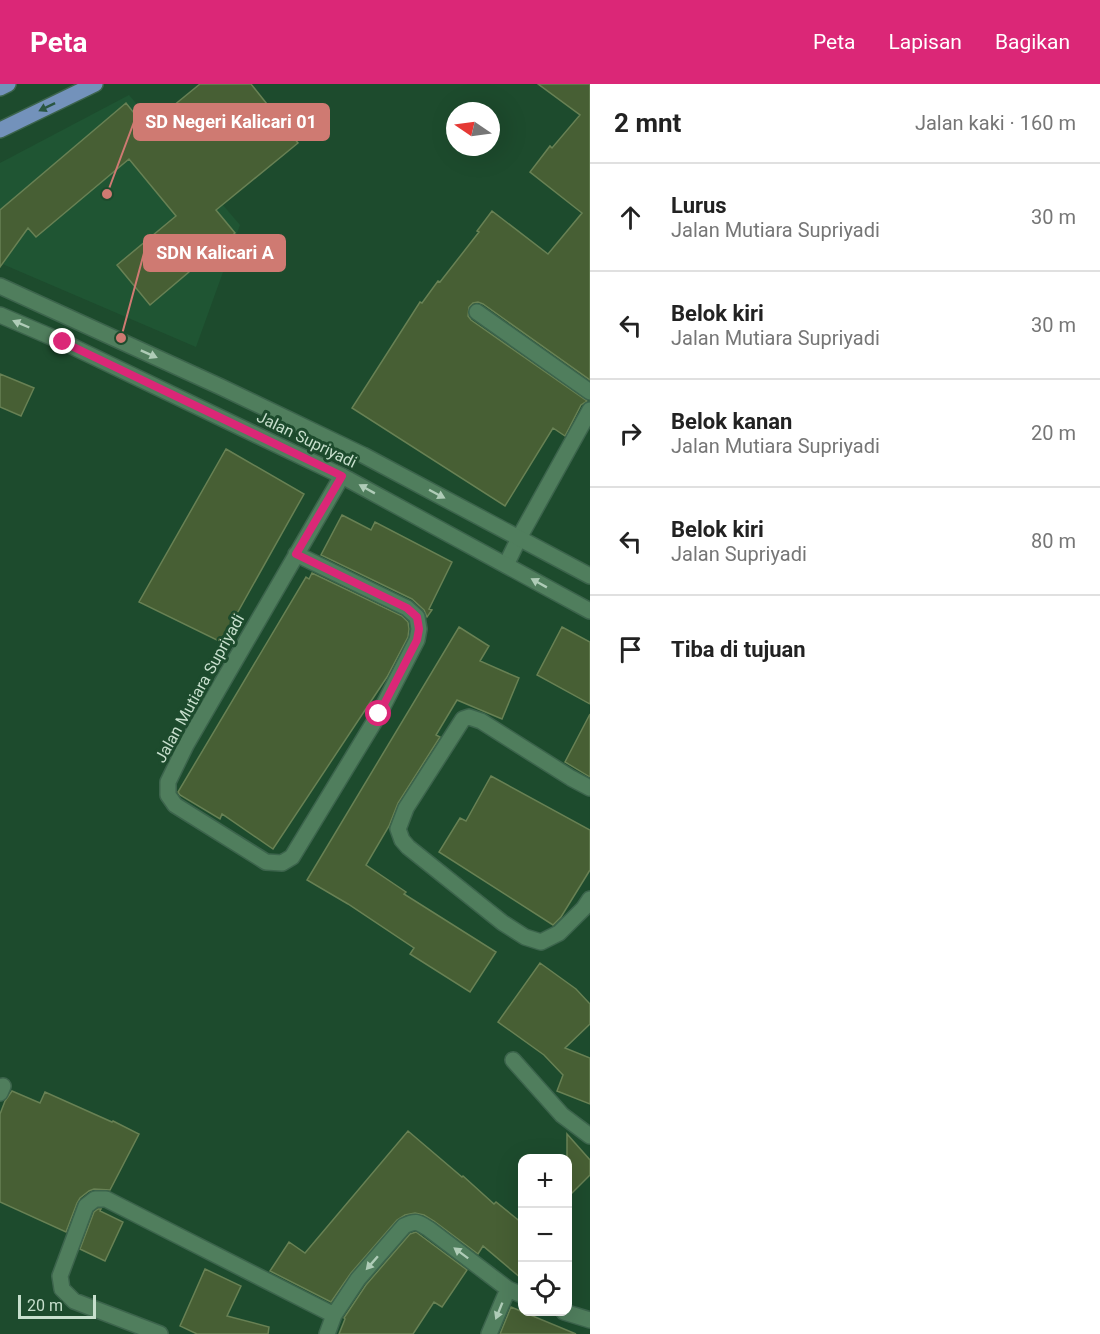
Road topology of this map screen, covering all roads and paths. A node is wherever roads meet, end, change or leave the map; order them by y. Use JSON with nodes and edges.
{"nodes":[{"id":1,"x":8,"y":84,"type":"edge"},
{"id":2,"x":94,"y":84,"type":"edge"},
{"id":3,"x":0,"y":88,"type":"edge"},
{"id":4,"x":0,"y":130,"type":"edge"},
{"id":5,"x":0,"y":286,"type":"edge"},
{"id":6,"x":477,"y":312,"type":"dead end"},
{"id":7,"x":0,"y":315,"type":"edge"},
{"id":8,"x":73,"y":320,"type":"junction"},
{"id":9,"x":63,"y":342,"type":"junction"},
{"id":10,"x":590,"y":392,"type":"edge"},
{"id":11,"x":590,"y":410,"type":"edge"},
{"id":12,"x":342,"y":476,"type":"junction"},
{"id":13,"x":519,"y":537,"type":"junction"},
{"id":14,"x":296,"y":554,"type":"junction"},
{"id":15,"x":506,"y":565,"type":"junction"},
{"id":16,"x":590,"y":576,"type":"edge"},
{"id":17,"x":590,"y":611,"type":"edge"},
{"id":18,"x":590,"y":788,"type":"edge"},
{"id":19,"x":590,"y":898,"type":"edge"},
{"id":20,"x":513,"y":1060,"type":"dead end"},
{"id":21,"x":590,"y":1136,"type":"edge"},
{"id":22,"x":508,"y":1289,"type":"junction"},
{"id":23,"x":518,"y":1293,"type":"edge"},
{"id":24,"x":572,"y":1314,"type":"edge"},
{"id":25,"x":334,"y":1315,"type":"junction"},
{"id":26,"x":590,"y":1320,"type":"edge"},
{"id":27,"x":160,"y":1334,"type":"edge"},
{"id":28,"x":327,"y":1334,"type":"edge"},
{"id":29,"x":489,"y":1334,"type":"edge"}],
"edges":[{"from":1,"to":3,"type":"main road"},
{"from":2,"to":4,"type":"main road","one_way":true},
{"from":5,"to":8,"type":"street","name":"Jalan Supriyadi"},
{"from":6,"to":10,"type":"street"},
{"from":9,"to":7,"type":"street","name":"Jalan Supriyadi","one_way":true},
{"from":8,"to":9,"type":"street"},
{"from":8,"to":13,"type":"street","name":"Jalan Supriyadi","one_way":true},
{"from":9,"to":12,"type":"street","name":"Jalan Supriyadi"},
{"from":11,"to":13,"type":"street"},
{"from":12,"to":14,"type":"street","name":"Jalan Mutiara Supriyadi"},
{"from":15,"to":12,"type":"street","name":"Jalan Supriyadi","one_way":true},
{"from":13,"to":15,"type":"street"},
{"from":13,"to":16,"type":"street","name":"Jalan Supriyadi"},
{"from":14,"to":14,"type":"street","name":"Jalan Mutiara Supriyadi"},
{"from":17,"to":15,"type":"street","name":"Jalan Supriyadi","one_way":true},
{"from":18,"to":19,"type":"street"},
{"from":20,"to":21,"type":"street"},
{"from":22,"to":23,"type":"street"},
{"from":22,"to":25,"type":"street","one_way":true},
{"from":22,"to":29,"type":"street","one_way":true},
{"from":24,"to":26,"type":"street"},
{"from":25,"to":27,"type":"street"},
{"from":25,"to":28,"type":"street"}]}
